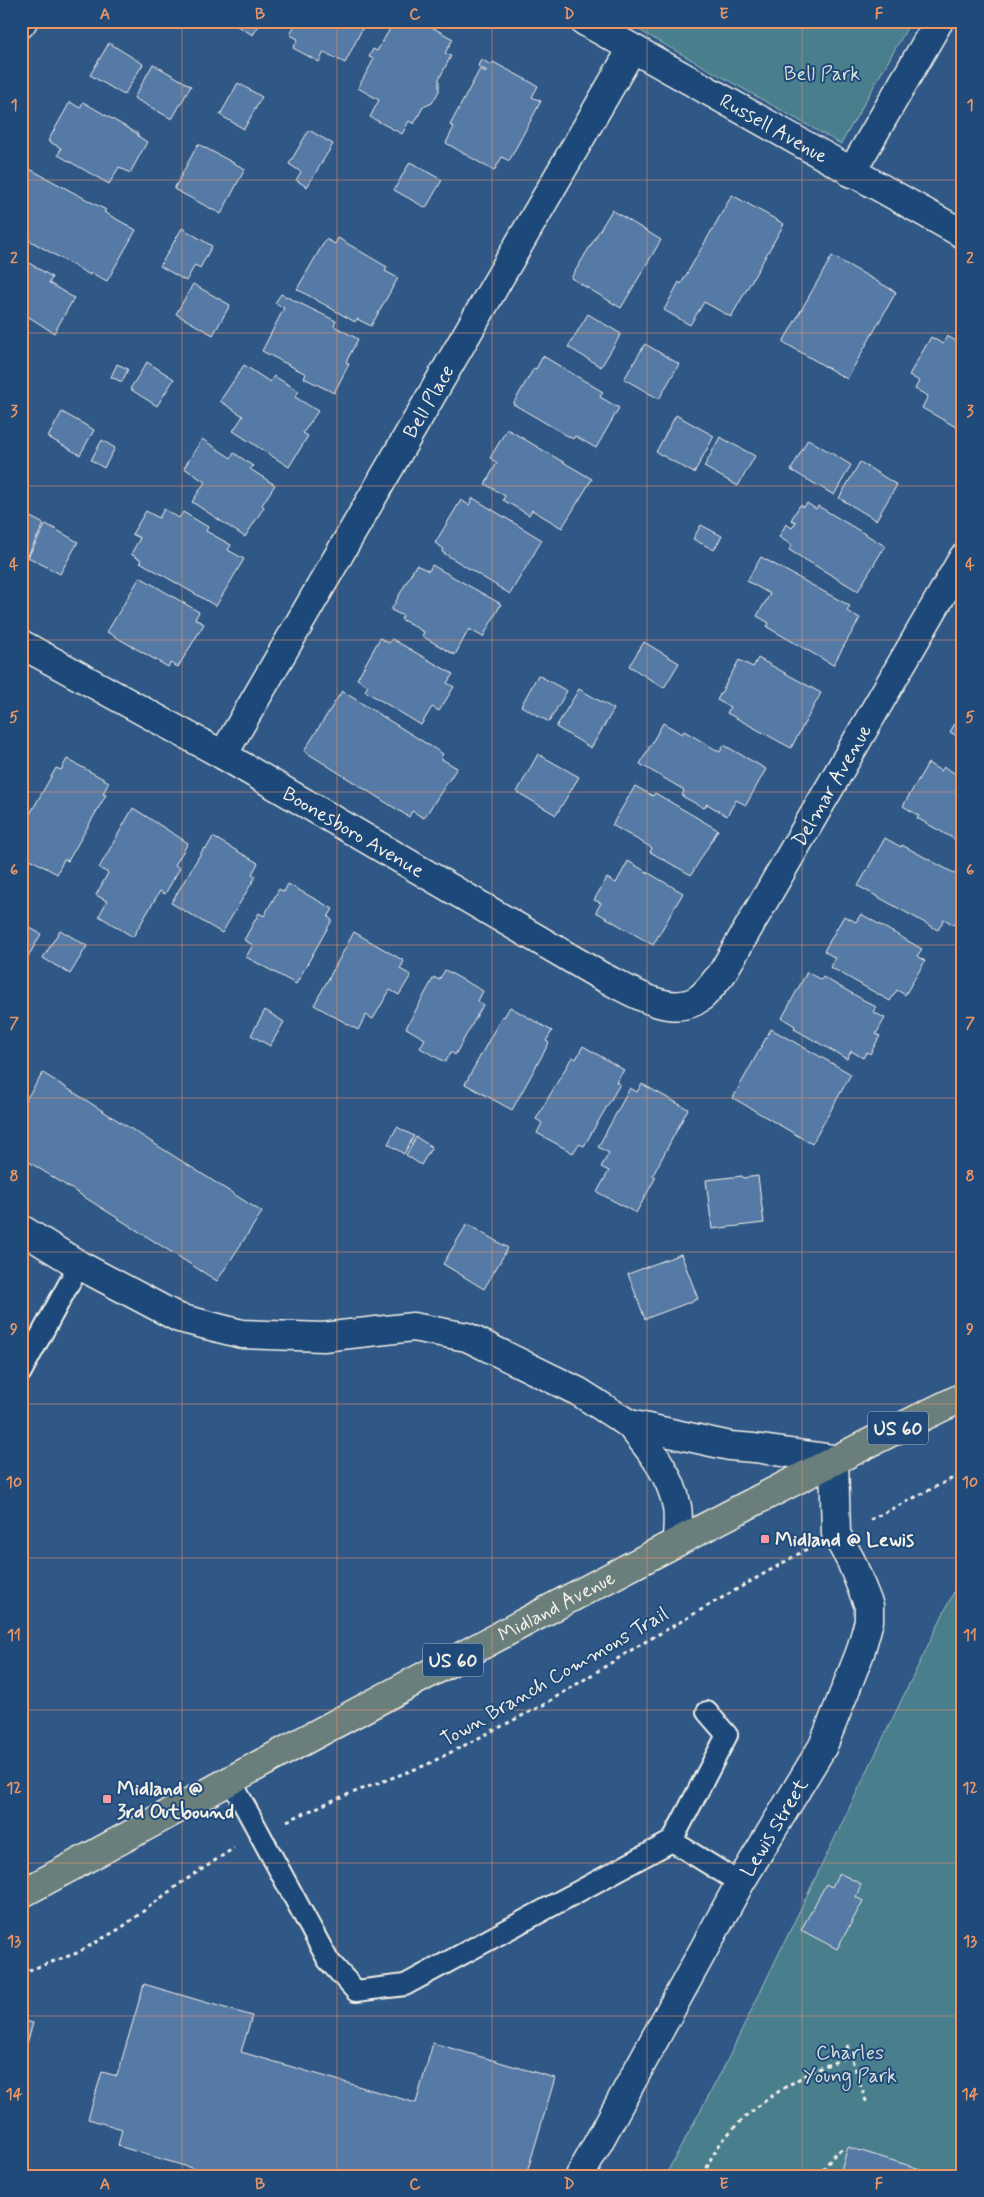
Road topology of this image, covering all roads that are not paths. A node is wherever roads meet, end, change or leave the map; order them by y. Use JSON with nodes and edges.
{"nodes":[{"id":1,"x":584,"y":21,"type":"edge"},
{"id":2,"x":938,"y":21,"type":"edge"},
{"id":3,"x":632,"y":48,"type":"junction"},
{"id":4,"x":851,"y":173,"type":"junction"},
{"id":5,"x":963,"y":234,"type":"edge"},
{"id":6,"x":963,"y":558,"type":"edge"},
{"id":7,"x":21,"y":644,"type":"edge"},
{"id":8,"x":223,"y":755,"type":"junction"},
{"id":9,"x":690,"y":1003,"type":"joint"},
{"id":10,"x":21,"y":1229,"type":"edge"},
{"id":11,"x":80,"y":1265,"type":"junction"},
{"id":12,"x":21,"y":1372,"type":"edge"},
{"id":13,"x":963,"y":1397,"type":"edge"},
{"id":14,"x":630,"y":1424,"type":"junction"},
{"id":15,"x":834,"y":1459,"type":"junction"},
{"id":16,"x":677,"y":1542,"type":"junction"},
{"id":17,"x":706,"y":1712,"type":"dead end"},
{"id":18,"x":230,"y":1779,"type":"junction"},
{"id":19,"x":672,"y":1841,"type":"junction"},
{"id":20,"x":740,"y":1883,"type":"junction"},
{"id":21,"x":21,"y":1894,"type":"edge"},
{"id":22,"x":580,"y":2176,"type":"edge"}],
"edges":[{"from":1,"to":3,"type":"street","name":"Russell Avenue"},
{"from":2,"to":4,"type":"street"},
{"from":3,"to":4,"type":"street","name":"Russell Avenue"},
{"from":3,"to":8,"type":"street","name":"Bell Place"},
{"from":4,"to":5,"type":"street","name":"Russell Avenue"},
{"from":6,"to":9,"type":"street","name":"Delmar Avenue"},
{"from":7,"to":8,"type":"street","name":"Boonesboro Avenue"},
{"from":8,"to":9,"type":"street","name":"Boonesboro Avenue"},
{"from":10,"to":11,"type":"street"},
{"from":11,"to":12,"type":"lane"},
{"from":11,"to":14,"type":"street"},
{"from":13,"to":15,"type":"main road","name":"Midland Avenue","number":"US 60"},
{"from":14,"to":15,"type":"street"},
{"from":14,"to":16,"type":"street"},
{"from":15,"to":16,"type":"main road","name":"Midland Avenue","number":"US 60"},
{"from":15,"to":20,"type":"street","name":"Lewis Street"},
{"from":16,"to":18,"type":"main road","name":"Midland Avenue","number":"US 60"},
{"from":17,"to":19,"type":"lane"},
{"from":18,"to":19,"type":"lane"},
{"from":18,"to":21,"type":"main road","name":"Midland Avenue","number":"US 60"},
{"from":19,"to":20,"type":"lane"},
{"from":20,"to":22,"type":"street","name":"Lewis Street"}]}
